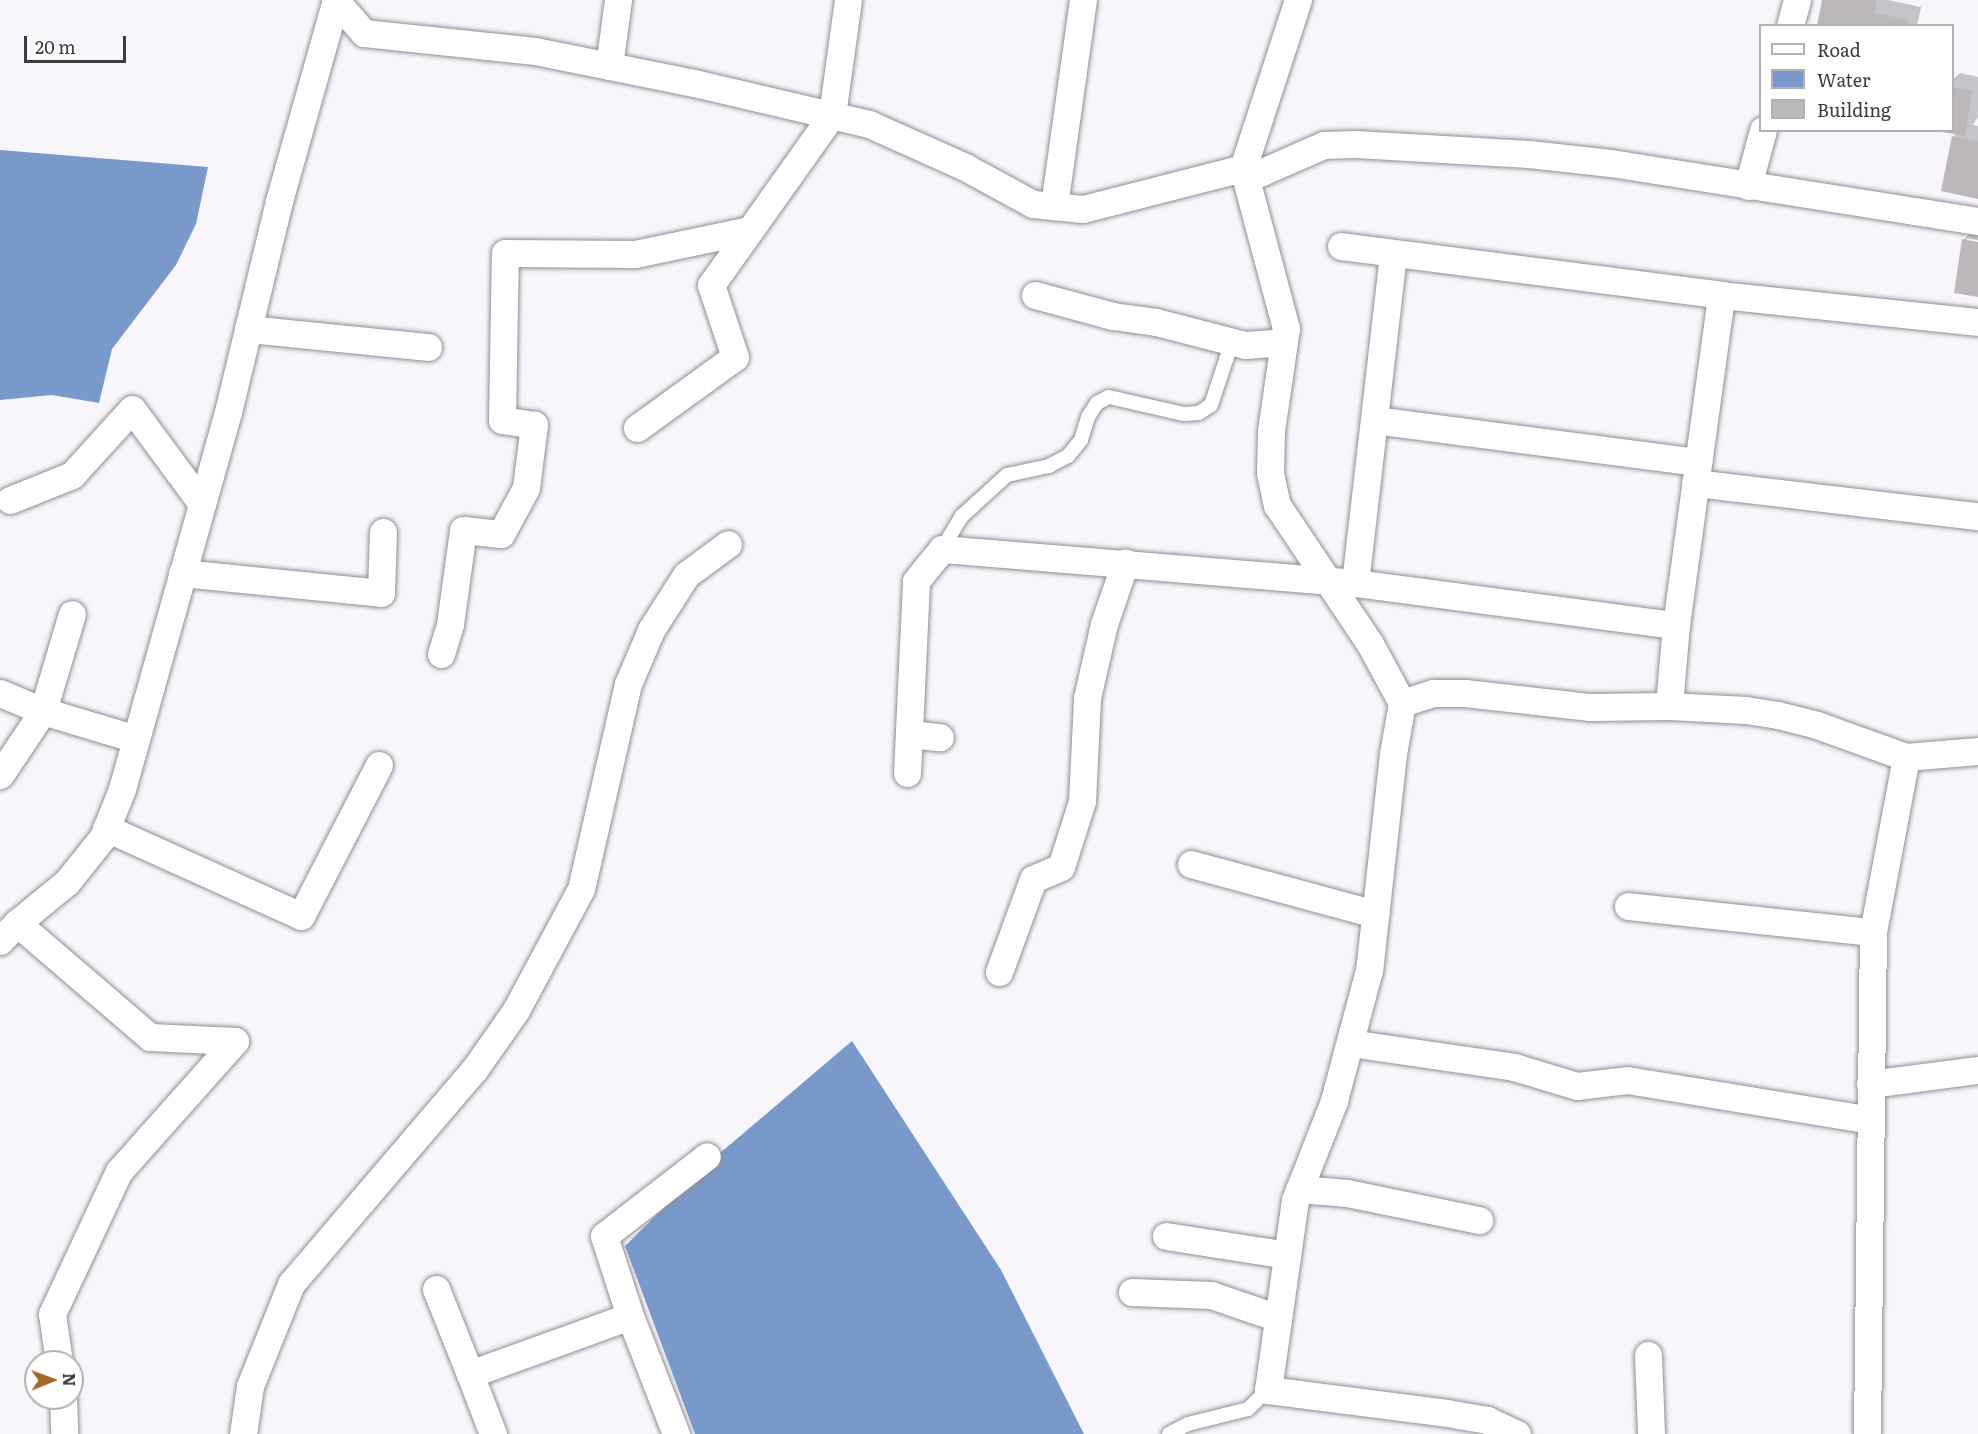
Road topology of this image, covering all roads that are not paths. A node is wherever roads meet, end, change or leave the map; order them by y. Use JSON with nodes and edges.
{"nodes":[{"id":1,"x":618,"y":0,"type":"edge"},
{"id":2,"x":848,"y":0,"type":"edge"},
{"id":3,"x":1083,"y":0,"type":"edge"},
{"id":4,"x":1298,"y":0,"type":"edge"},
{"id":5,"x":1797,"y":0,"type":"edge"},
{"id":6,"x":335,"y":1,"type":"edge"},
{"id":7,"x":1791,"y":24,"type":"edge"},
{"id":8,"x":609,"y":66,"type":"junction"},
{"id":9,"x":832,"y":115,"type":"junction"},
{"id":10,"x":1762,"y":132,"type":"edge"},
{"id":11,"x":1245,"y":173,"type":"junction"},
{"id":12,"x":1748,"y":186,"type":"junction"},
{"id":13,"x":1054,"y":206,"type":"junction"},
{"id":14,"x":1978,"y":221,"type":"edge"},
{"id":15,"x":750,"y":230,"type":"junction"},
{"id":16,"x":1341,"y":246,"type":"dead end"},
{"id":17,"x":1393,"y":253,"type":"junction"},
{"id":18,"x":1035,"y":295,"type":"dead end"},
{"id":19,"x":1721,"y":295,"type":"junction"},
{"id":20,"x":1978,"y":322,"type":"edge"},
{"id":21,"x":248,"y":329,"type":"junction"},
{"id":22,"x":1232,"y":342,"type":"junction"},
{"id":23,"x":1284,"y":342,"type":"junction"},
{"id":24,"x":428,"y":347,"type":"dead end"},
{"id":25,"x":1374,"y":420,"type":"junction"},
{"id":26,"x":637,"y":428,"type":"dead end"},
{"id":27,"x":1697,"y":473,"type":"junction"},
{"id":28,"x":10,"y":500,"type":"dead end"},
{"id":29,"x":202,"y":504,"type":"junction"},
{"id":30,"x":1978,"y":516,"type":"edge"},
{"id":31,"x":383,"y":532,"type":"dead end"},
{"id":32,"x":728,"y":544,"type":"dead end"},
{"id":33,"x":942,"y":549,"type":"junction"},
{"id":34,"x":1125,"y":562,"type":"junction"},
{"id":35,"x":182,"y":573,"type":"junction"},
{"id":36,"x":1328,"y":581,"type":"junction"},
{"id":37,"x":1355,"y":583,"type":"junction"},
{"id":38,"x":72,"y":614,"type":"dead end"},
{"id":39,"x":1676,"y":625,"type":"junction"},
{"id":40,"x":441,"y":654,"type":"dead end"},
{"id":41,"x":0,"y":693,"type":"edge"},
{"id":42,"x":1402,"y":703,"type":"junction"},
{"id":43,"x":1669,"y":706,"type":"junction"},
{"id":44,"x":43,"y":711,"type":"junction"},
{"id":45,"x":909,"y":734,"type":"junction"},
{"id":46,"x":940,"y":737,"type":"dead end"},
{"id":47,"x":136,"y":739,"type":"junction"},
{"id":48,"x":1978,"y":751,"type":"edge"},
{"id":49,"x":1906,"y":757,"type":"junction"},
{"id":50,"x":379,"y":765,"type":"dead end"},
{"id":51,"x":907,"y":773,"type":"dead end"},
{"id":52,"x":0,"y":776,"type":"edge"},
{"id":53,"x":106,"y":828,"type":"junction"},
{"id":54,"x":1191,"y":864,"type":"dead end"},
{"id":55,"x":1628,"y":906,"type":"dead end"},
{"id":56,"x":1375,"y":914,"type":"junction"},
{"id":57,"x":8,"y":932,"type":"edge"},
{"id":58,"x":1873,"y":932,"type":"junction"},
{"id":59,"x":999,"y":972,"type":"dead end"},
{"id":60,"x":1350,"y":1043,"type":"junction"},
{"id":61,"x":1978,"y":1070,"type":"edge"},
{"id":62,"x":1870,"y":1084,"type":"junction"},
{"id":63,"x":1871,"y":1120,"type":"junction"},
{"id":64,"x":707,"y":1156,"type":"dead end"},
{"id":65,"x":1299,"y":1189,"type":"junction"},
{"id":66,"x":1479,"y":1220,"type":"dead end"},
{"id":67,"x":1166,"y":1236,"type":"dead end"},
{"id":68,"x":1287,"y":1255,"type":"junction"},
{"id":69,"x":436,"y":1289,"type":"dead end"},
{"id":70,"x":1132,"y":1292,"type":"dead end"},
{"id":71,"x":630,"y":1316,"type":"junction"},
{"id":72,"x":1278,"y":1318,"type":"junction"},
{"id":73,"x":57,"y":1350,"type":"edge"},
{"id":74,"x":1648,"y":1355,"type":"dead end"},
{"id":75,"x":470,"y":1374,"type":"junction"},
{"id":76,"x":1268,"y":1390,"type":"junction"},
{"id":77,"x":63,"y":1410,"type":"edge"},
{"id":78,"x":64,"y":1434,"type":"edge"},
{"id":79,"x":243,"y":1434,"type":"edge"},
{"id":80,"x":493,"y":1434,"type":"edge"},
{"id":81,"x":676,"y":1434,"type":"edge"},
{"id":82,"x":1169,"y":1434,"type":"edge"},
{"id":83,"x":1517,"y":1434,"type":"edge"},
{"id":84,"x":1651,"y":1434,"type":"edge"},
{"id":85,"x":1866,"y":1434,"type":"edge"}],
"edges":[{"from":1,"to":8,"type":"street"},
{"from":2,"to":9,"type":"street"},
{"from":3,"to":13,"type":"street"},
{"from":4,"to":11,"type":"street"},
{"from":5,"to":7,"type":"street"},
{"from":6,"to":8,"type":"street"},
{"from":6,"to":21,"type":"street"},
{"from":8,"to":9,"type":"street"},
{"from":9,"to":13,"type":"street"},
{"from":9,"to":15,"type":"street"},
{"from":10,"to":12,"type":"street"},
{"from":11,"to":12,"type":"street"},
{"from":11,"to":13,"type":"street"},
{"from":11,"to":23,"type":"street"},
{"from":12,"to":14,"type":"street"},
{"from":15,"to":26,"type":"street"},
{"from":15,"to":40,"type":"street"},
{"from":16,"to":17,"type":"street"},
{"from":17,"to":19,"type":"street"},
{"from":17,"to":25,"type":"street"},
{"from":18,"to":22,"type":"street"},
{"from":19,"to":20,"type":"street"},
{"from":19,"to":27,"type":"street"},
{"from":21,"to":24,"type":"street"},
{"from":21,"to":29,"type":"street"},
{"from":22,"to":23,"type":"street"},
{"from":22,"to":33,"type":"lane"},
{"from":23,"to":36,"type":"street"},
{"from":25,"to":27,"type":"street"},
{"from":25,"to":37,"type":"street"},
{"from":27,"to":30,"type":"street"},
{"from":27,"to":39,"type":"street"},
{"from":28,"to":29,"type":"street"},
{"from":29,"to":35,"type":"street"},
{"from":31,"to":35,"type":"street"},
{"from":32,"to":79,"type":"street"},
{"from":33,"to":34,"type":"street"},
{"from":33,"to":45,"type":"street"},
{"from":34,"to":36,"type":"street"},
{"from":34,"to":59,"type":"street"},
{"from":35,"to":47,"type":"street"},
{"from":36,"to":37,"type":"street"},
{"from":36,"to":42,"type":"street"},
{"from":37,"to":39,"type":"street"},
{"from":38,"to":44,"type":"street"},
{"from":39,"to":43,"type":"street"},
{"from":41,"to":44,"type":"street"},
{"from":42,"to":43,"type":"street"},
{"from":42,"to":56,"type":"street"},
{"from":43,"to":49,"type":"street"},
{"from":44,"to":47,"type":"street"},
{"from":44,"to":52,"type":"street"},
{"from":45,"to":46,"type":"street"},
{"from":45,"to":51,"type":"street"},
{"from":47,"to":53,"type":"street"},
{"from":48,"to":49,"type":"street"},
{"from":49,"to":58,"type":"street"},
{"from":50,"to":53,"type":"street"},
{"from":53,"to":57,"type":"street"},
{"from":54,"to":56,"type":"street"},
{"from":55,"to":58,"type":"street"},
{"from":56,"to":60,"type":"street"},
{"from":57,"to":73,"type":"street"},
{"from":58,"to":62,"type":"street"},
{"from":60,"to":63,"type":"street"},
{"from":60,"to":65,"type":"street"},
{"from":61,"to":62,"type":"street"},
{"from":62,"to":63,"type":"street"},
{"from":63,"to":85,"type":"street"},
{"from":64,"to":71,"type":"street"},
{"from":65,"to":66,"type":"street"},
{"from":65,"to":68,"type":"street"},
{"from":67,"to":68,"type":"street"},
{"from":68,"to":72,"type":"street"},
{"from":69,"to":75,"type":"street"},
{"from":70,"to":72,"type":"street"},
{"from":71,"to":75,"type":"street"},
{"from":71,"to":81,"type":"street"},
{"from":72,"to":76,"type":"street"},
{"from":74,"to":84,"type":"street"},
{"from":75,"to":80,"type":"street"},
{"from":76,"to":82,"type":"lane"},
{"from":76,"to":83,"type":"street"},
{"from":77,"to":78,"type":"street"}]}
